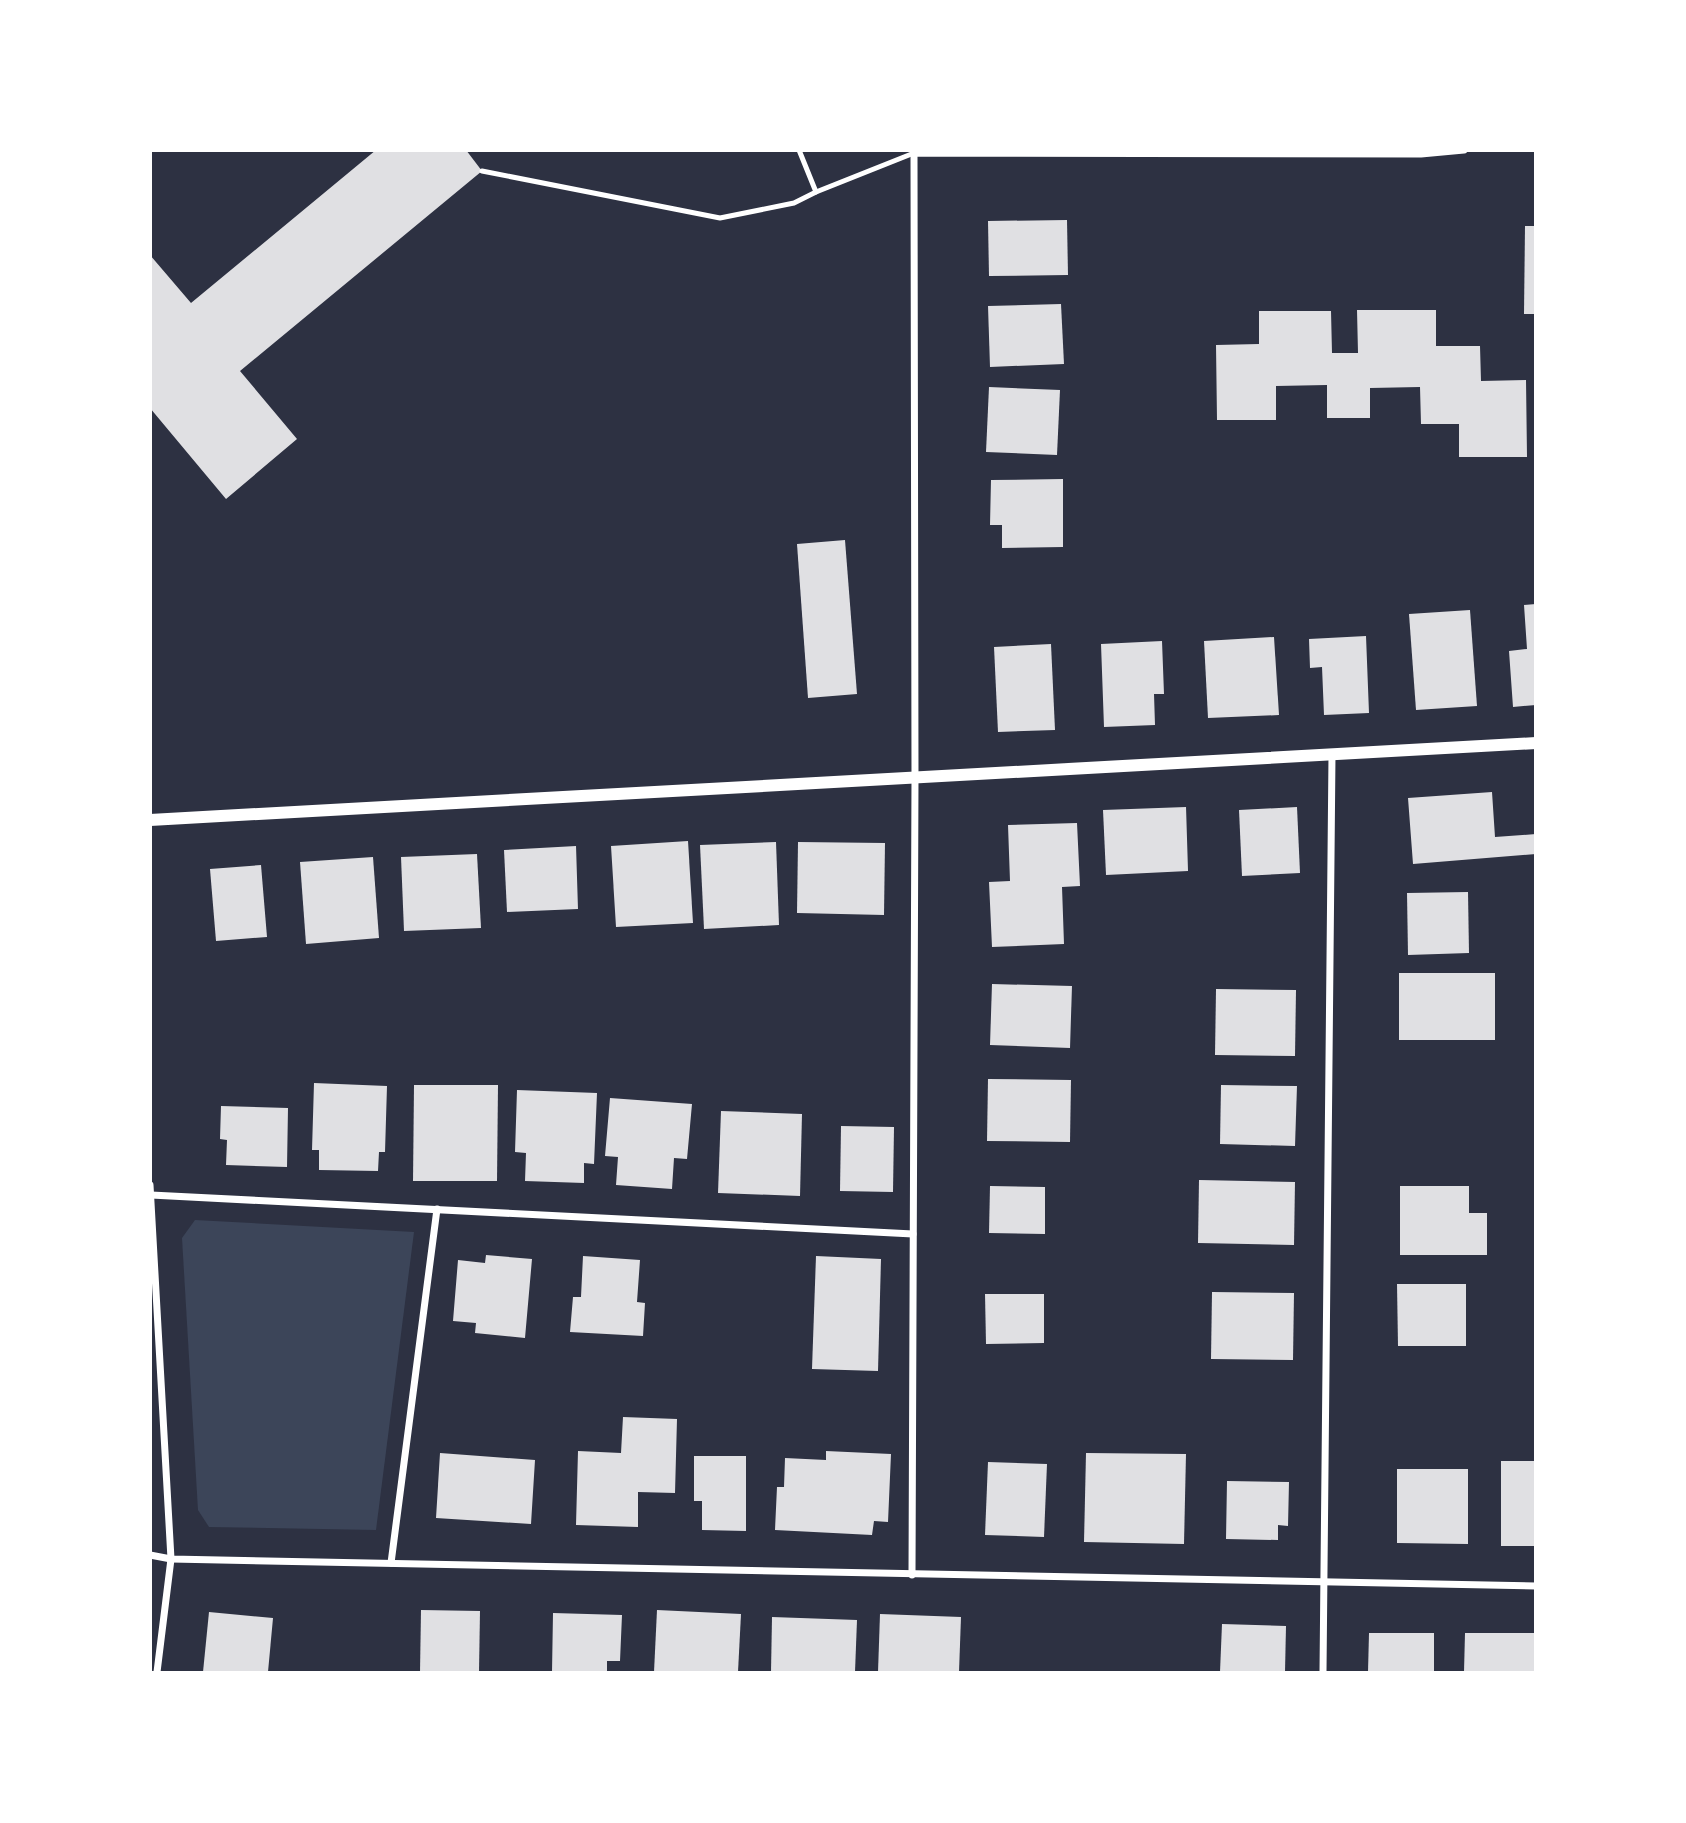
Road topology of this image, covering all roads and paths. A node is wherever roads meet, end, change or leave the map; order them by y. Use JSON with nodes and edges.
{"nodes":[{"id":1,"x":799,"y":150,"type":"edge"},
{"id":2,"x":1464,"y":150,"type":"edge"},
{"id":3,"x":914,"y":153,"type":"junction"},
{"id":4,"x":482,"y":171,"type":"dead end"},
{"id":5,"x":816,"y":192,"type":"junction"},
{"id":6,"x":1535,"y":743,"type":"edge"},
{"id":7,"x":1332,"y":755,"type":"junction"},
{"id":8,"x":915,"y":777,"type":"junction"},
{"id":9,"x":150,"y":820,"type":"edge"},
{"id":10,"x":150,"y":1185,"type":"edge"},
{"id":11,"x":151,"y":1195,"type":"edge"},
{"id":12,"x":437,"y":1209,"type":"junction"},
{"id":13,"x":913,"y":1234,"type":"junction"},
{"id":14,"x":150,"y":1555,"type":"edge"},
{"id":15,"x":171,"y":1559,"type":"junction"},
{"id":16,"x":391,"y":1563,"type":"junction"},
{"id":17,"x":912,"y":1575,"type":"junction"},
{"id":18,"x":1324,"y":1583,"type":"junction"},
{"id":19,"x":1535,"y":1586,"type":"edge"},
{"id":20,"x":157,"y":1672,"type":"edge"},
{"id":21,"x":1323,"y":1672,"type":"edge"}],
"edges":[{"from":1,"to":5,"type":"lane"},
{"from":2,"to":3,"type":"street"},
{"from":3,"to":5,"type":"lane"},
{"from":3,"to":8,"type":"street"},
{"from":4,"to":5,"type":"lane"},
{"from":6,"to":7,"type":"street"},
{"from":7,"to":8,"type":"street"},
{"from":7,"to":18,"type":"street"},
{"from":8,"to":9,"type":"street"},
{"from":8,"to":13,"type":"street"},
{"from":10,"to":11,"type":"street"},
{"from":11,"to":12,"type":"street"},
{"from":11,"to":15,"type":"street"},
{"from":12,"to":13,"type":"street"},
{"from":12,"to":16,"type":"street"},
{"from":13,"to":17,"type":"street"},
{"from":14,"to":15,"type":"street"},
{"from":15,"to":16,"type":"street"},
{"from":15,"to":20,"type":"street"},
{"from":16,"to":17,"type":"street"},
{"from":17,"to":18,"type":"street"},
{"from":18,"to":19,"type":"street"},
{"from":18,"to":21,"type":"street"}]}
